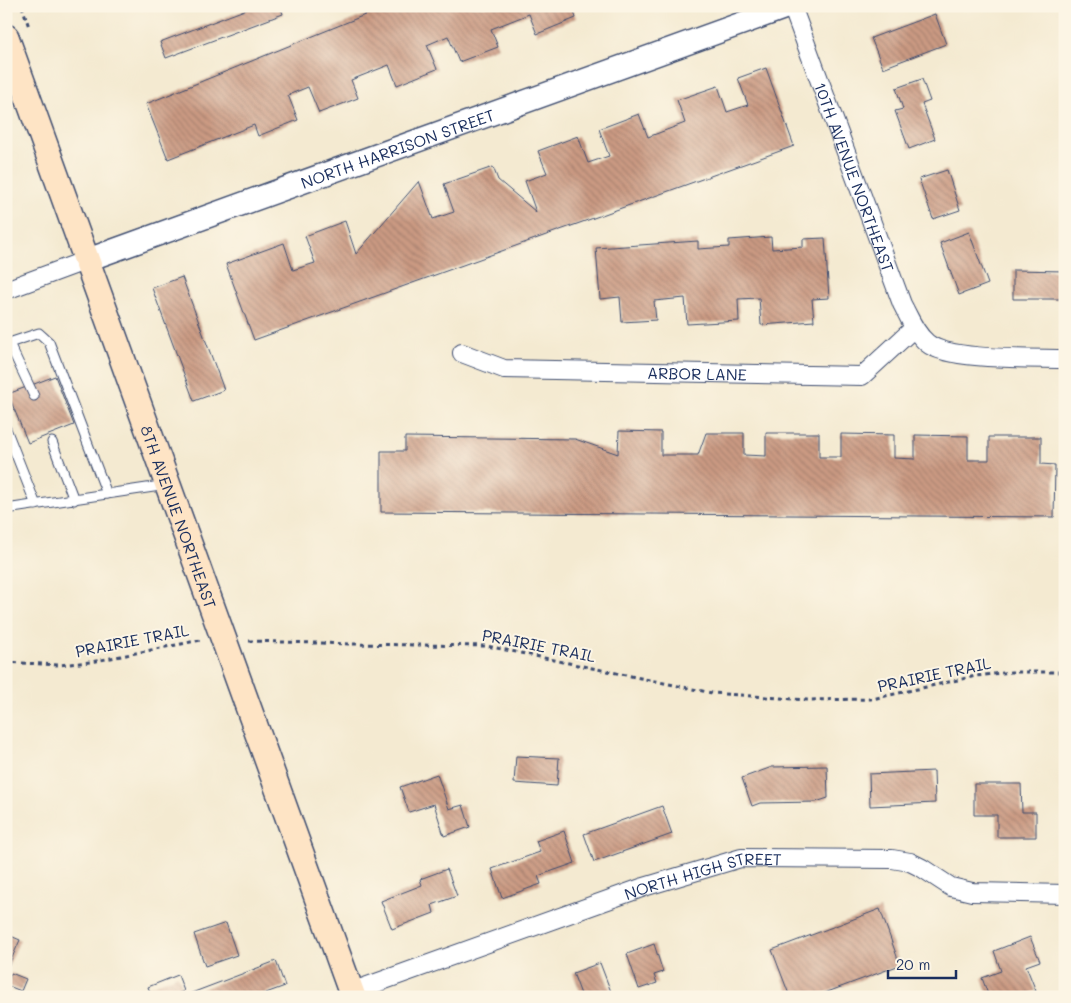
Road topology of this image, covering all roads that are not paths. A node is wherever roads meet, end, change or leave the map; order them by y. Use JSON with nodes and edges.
{"nodes":[{"id":1,"x":791,"y":6,"type":"edge"},
{"id":2,"x":6,"y":38,"type":"edge"},
{"id":3,"x":15,"y":89,"type":"edge"},
{"id":4,"x":87,"y":260,"type":"junction"},
{"id":5,"x":6,"y":290,"type":"edge"},
{"id":6,"x":914,"y":328,"type":"junction"},
{"id":7,"x":7,"y":341,"type":"edge"},
{"id":8,"x":462,"y":354,"type":"dead end"},
{"id":9,"x":1065,"y":359,"type":"edge"},
{"id":10,"x":34,"y":396,"type":"dead end"},
{"id":11,"x":6,"y":429,"type":"edge"},
{"id":12,"x":52,"y":442,"type":"dead end"},
{"id":13,"x":168,"y":485,"type":"junction"},
{"id":14,"x":107,"y":494,"type":"junction"},
{"id":15,"x":74,"y":500,"type":"junction"},
{"id":16,"x":36,"y":505,"type":"junction"},
{"id":17,"x":6,"y":509,"type":"edge"},
{"id":18,"x":1065,"y":894,"type":"edge"},
{"id":19,"x":350,"y":994,"type":"edge"}],
"edges":[{"from":1,"to":4,"type":"street","name":"NORTH HARRISON STREET"},
{"from":1,"to":6,"type":"street","name":"10TH AVENUE NORTHEAST"},
{"from":2,"to":3,"type":"main road","name":"8TH AVENUE NORTHEAST"},
{"from":3,"to":4,"type":"main road","name":"8TH AVENUE NORTHEAST"},
{"from":4,"to":5,"type":"street","name":"NORTH HARRISON STREET"},
{"from":4,"to":13,"type":"main road","name":"8TH AVENUE NORTHEAST"},
{"from":6,"to":8,"type":"street","name":"ARBOR LANE"},
{"from":6,"to":9,"type":"street","name":"10TH AVENUE NORTHEAST"},
{"from":7,"to":10,"type":"lane"},
{"from":7,"to":14,"type":"lane"},
{"from":11,"to":16,"type":"lane"},
{"from":12,"to":15,"type":"lane"},
{"from":13,"to":14,"type":"lane"},
{"from":13,"to":19,"type":"main road","name":"8TH AVENUE NORTHEAST"},
{"from":14,"to":15,"type":"lane"},
{"from":15,"to":16,"type":"lane"},
{"from":16,"to":17,"type":"lane"},
{"from":18,"to":19,"type":"street","name":"NORTH HIGH STREET"}]}
